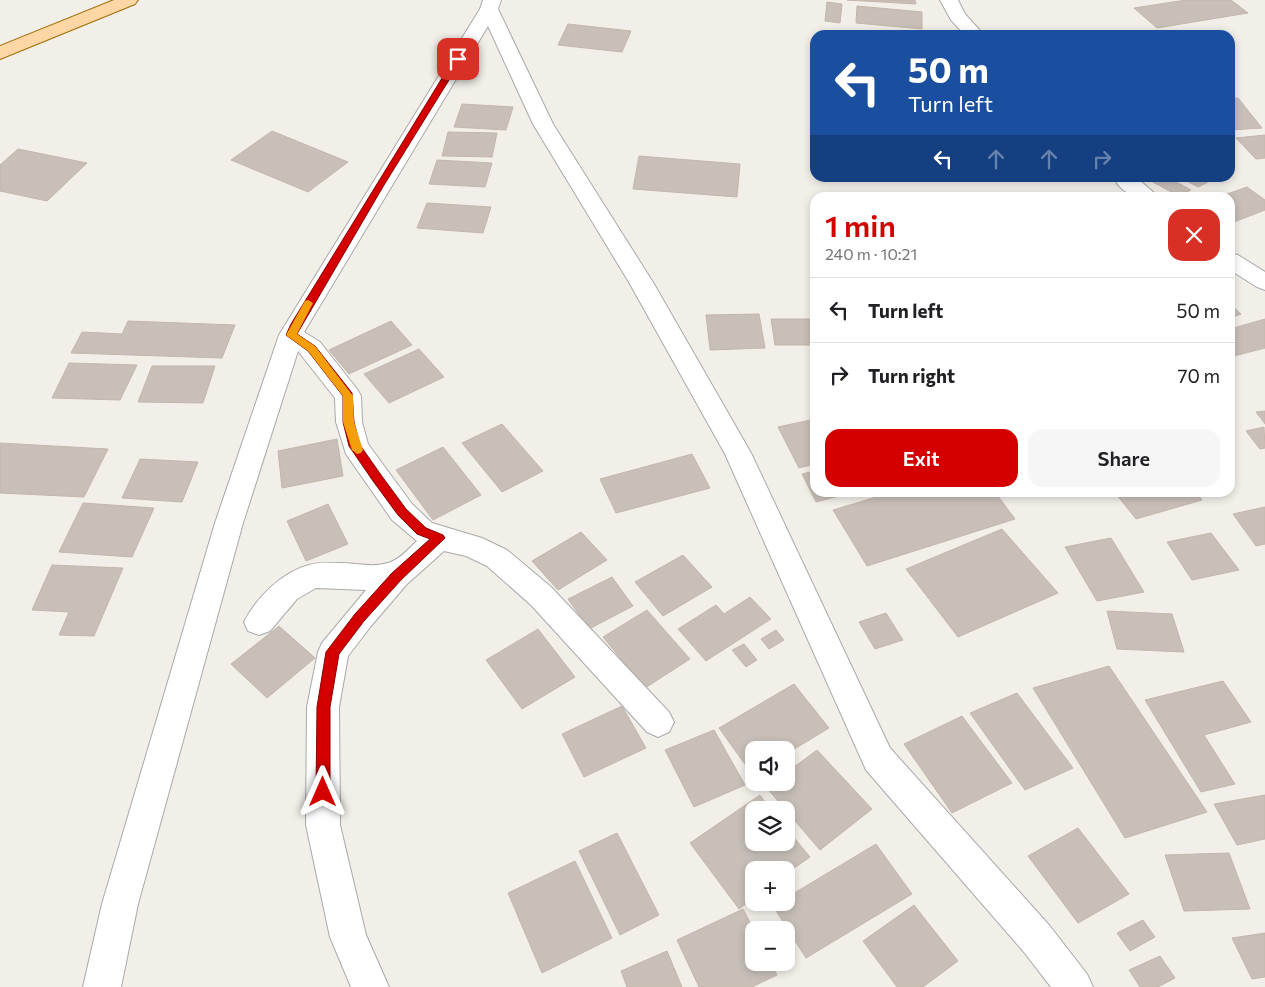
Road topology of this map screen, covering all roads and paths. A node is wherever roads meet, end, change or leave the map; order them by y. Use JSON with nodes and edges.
{"nodes":[{"id":1,"x":128,"y":0,"type":"edge"},
{"id":2,"x":949,"y":0,"type":"edge"},
{"id":3,"x":491,"y":5,"type":"edge"},
{"id":4,"x":971,"y":30,"type":"edge"},
{"id":5,"x":0,"y":53,"type":"edge"},
{"id":6,"x":1129,"y":182,"type":"edge"},
{"id":7,"x":1142,"y":192,"type":"edge"},
{"id":8,"x":1235,"y":263,"type":"edge"},
{"id":9,"x":1265,"y":282,"type":"edge"},
{"id":10,"x":291,"y":335,"type":"junction"},
{"id":11,"x":439,"y":538,"type":"junction"},
{"id":12,"x":403,"y":571,"type":"junction"},
{"id":13,"x":259,"y":622,"type":"dead end"},
{"id":14,"x":658,"y":722,"type":"dead end"},
{"id":15,"x":102,"y":987,"type":"edge"},
{"id":16,"x":370,"y":987,"type":"edge"},
{"id":17,"x":1074,"y":987,"type":"edge"}],
"edges":[{"from":1,"to":5,"type":"main road"},
{"from":2,"to":4,"type":"street"},
{"from":3,"to":10,"type":"street"},
{"from":3,"to":17,"type":"street"},
{"from":6,"to":7,"type":"street"},
{"from":8,"to":9,"type":"street"},
{"from":10,"to":11,"type":"street"},
{"from":10,"to":15,"type":"street"},
{"from":11,"to":12,"type":"street"},
{"from":11,"to":14,"type":"street"},
{"from":12,"to":13,"type":"street"},
{"from":12,"to":16,"type":"street"}]}
